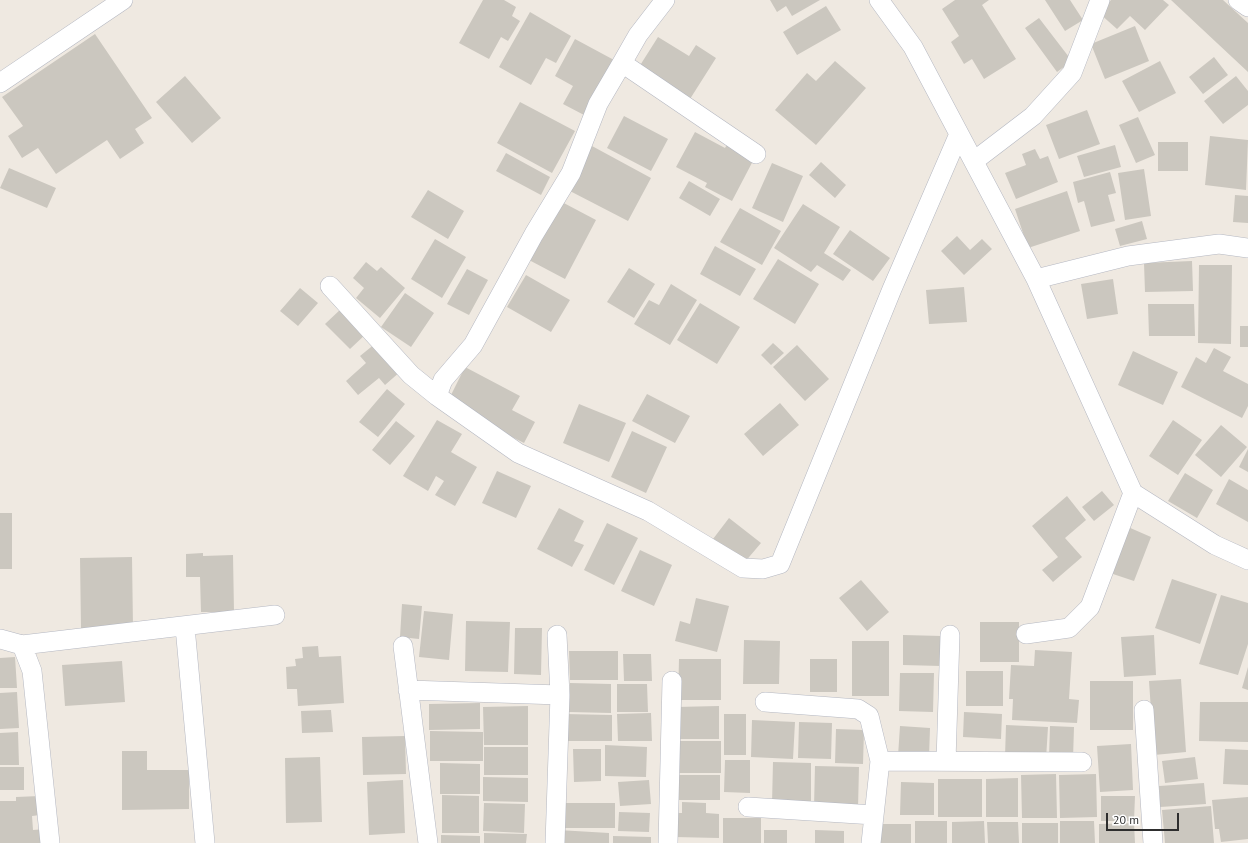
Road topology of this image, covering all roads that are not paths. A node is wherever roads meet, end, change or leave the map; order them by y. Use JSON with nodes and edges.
{"nodes":[{"id":1,"x":123,"y":0,"type":"edge"},
{"id":2,"x":665,"y":0,"type":"edge"},
{"id":3,"x":879,"y":0,"type":"edge"},
{"id":4,"x":1100,"y":0,"type":"edge"},
{"id":5,"x":1238,"y":0,"type":"edge"},
{"id":6,"x":1248,"y":7,"type":"edge"},
{"id":7,"x":622,"y":63,"type":"junction"},
{"id":8,"x":0,"y":83,"type":"edge"},
{"id":9,"x":959,"y":134,"type":"junction"},
{"id":10,"x":756,"y":154,"type":"dead end"},
{"id":11,"x":974,"y":161,"type":"junction"},
{"id":12,"x":1248,"y":248,"type":"edge"},
{"id":13,"x":1036,"y":279,"type":"junction"},
{"id":14,"x":330,"y":286,"type":"dead end"},
{"id":15,"x":437,"y":396,"type":"junction"},
{"id":16,"x":1133,"y":493,"type":"junction"},
{"id":17,"x":1247,"y":558,"type":"edge"},
{"id":18,"x":275,"y":615,"type":"dead end"},
{"id":19,"x":185,"y":627,"type":"junction"},
{"id":20,"x":557,"y":634,"type":"dead end"},
{"id":21,"x":1026,"y":634,"type":"dead end"},
{"id":22,"x":950,"y":635,"type":"dead end"},
{"id":23,"x":0,"y":640,"type":"edge"},
{"id":24,"x":22,"y":645,"type":"junction"},
{"id":25,"x":403,"y":646,"type":"dead end"},
{"id":26,"x":672,"y":681,"type":"dead end"},
{"id":27,"x":408,"y":690,"type":"junction"},
{"id":28,"x":560,"y":695,"type":"junction"},
{"id":29,"x":765,"y":702,"type":"dead end"},
{"id":30,"x":1144,"y":710,"type":"dead end"},
{"id":31,"x":880,"y":761,"type":"junction"},
{"id":32,"x":946,"y":761,"type":"junction"},
{"id":33,"x":1082,"y":762,"type":"dead end"},
{"id":34,"x":748,"y":807,"type":"dead end"},
{"id":35,"x":874,"y":815,"type":"junction"},
{"id":36,"x":50,"y":843,"type":"edge"},
{"id":37,"x":205,"y":843,"type":"edge"},
{"id":38,"x":428,"y":843,"type":"edge"},
{"id":39,"x":556,"y":843,"type":"edge"},
{"id":40,"x":668,"y":843,"type":"edge"},
{"id":41,"x":871,"y":843,"type":"edge"},
{"id":42,"x":1153,"y":843,"type":"edge"}],
"edges":[{"from":1,"to":8,"type":"street"},
{"from":2,"to":7,"type":"street"},
{"from":3,"to":9,"type":"street"},
{"from":4,"to":11,"type":"street"},
{"from":5,"to":6,"type":"street"},
{"from":7,"to":10,"type":"street"},
{"from":7,"to":15,"type":"street"},
{"from":9,"to":11,"type":"street"},
{"from":9,"to":15,"type":"street"},
{"from":11,"to":13,"type":"street"},
{"from":12,"to":13,"type":"street"},
{"from":13,"to":16,"type":"street"},
{"from":14,"to":15,"type":"street"},
{"from":16,"to":17,"type":"street"},
{"from":16,"to":21,"type":"street"},
{"from":18,"to":19,"type":"street"},
{"from":19,"to":24,"type":"street"},
{"from":19,"to":37,"type":"street"},
{"from":20,"to":28,"type":"street"},
{"from":22,"to":32,"type":"street"},
{"from":23,"to":24,"type":"street"},
{"from":24,"to":36,"type":"street"},
{"from":25,"to":27,"type":"street"},
{"from":26,"to":40,"type":"street"},
{"from":27,"to":28,"type":"street"},
{"from":27,"to":38,"type":"street"},
{"from":28,"to":39,"type":"street"},
{"from":29,"to":31,"type":"street"},
{"from":30,"to":42,"type":"street"},
{"from":31,"to":32,"type":"street"},
{"from":31,"to":35,"type":"street"},
{"from":32,"to":33,"type":"street"},
{"from":34,"to":35,"type":"street"},
{"from":35,"to":41,"type":"street"}]}
